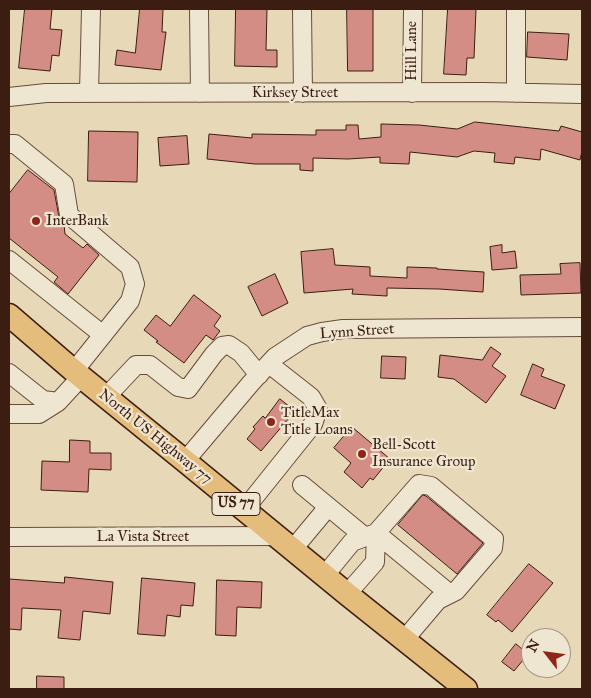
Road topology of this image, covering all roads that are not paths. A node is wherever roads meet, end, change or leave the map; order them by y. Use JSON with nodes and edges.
{"nodes":[{"id":1,"x":91,"y":9,"type":"edge"},
{"id":2,"x":199,"y":9,"type":"edge"},
{"id":3,"x":302,"y":9,"type":"edge"},
{"id":4,"x":412,"y":9,"type":"edge"},
{"id":5,"x":516,"y":9,"type":"edge"},
{"id":6,"x":89,"y":93,"type":"junction"},
{"id":7,"x":200,"y":93,"type":"junction"},
{"id":8,"x":303,"y":93,"type":"junction"},
{"id":9,"x":412,"y":93,"type":"junction"},
{"id":10,"x":516,"y":93,"type":"junction"},
{"id":11,"x":582,"y":94,"type":"edge"},
{"id":12,"x":9,"y":97,"type":"edge"},
{"id":13,"x":11,"y":147,"type":"edge"},
{"id":14,"x":9,"y":260,"type":"edge"},
{"id":15,"x":9,"y":315,"type":"edge"},
{"id":16,"x":582,"y":327,"type":"edge"},
{"id":17,"x":102,"y":335,"type":"junction"},
{"id":18,"x":264,"y":369,"type":"junction"},
{"id":19,"x":9,"y":374,"type":"edge"},
{"id":20,"x":78,"y":374,"type":"junction"},
{"id":21,"x":106,"y":397,"type":"junction"},
{"id":22,"x":58,"y":402,"type":"junction"},
{"id":23,"x":9,"y":414,"type":"edge"},
{"id":24,"x":185,"y":461,"type":"junction"},
{"id":25,"x":302,"y":485,"type":"dead end"},
{"id":26,"x":328,"y":507,"type":"junction"},
{"id":27,"x":244,"y":510,"type":"junction"},
{"id":28,"x":371,"y":535,"type":"junction"},
{"id":29,"x":9,"y":537,"type":"edge"},
{"id":30,"x":285,"y":543,"type":"junction"},
{"id":31,"x":325,"y":575,"type":"junction"},
{"id":32,"x":347,"y":594,"type":"junction"},
{"id":33,"x":450,"y":594,"type":"junction"},
{"id":34,"x":404,"y":640,"type":"junction"},
{"id":35,"x":466,"y":689,"type":"edge"}],
"edges":[{"from":1,"to":6,"type":"street"},
{"from":2,"to":7,"type":"street"},
{"from":3,"to":8,"type":"street"},
{"from":4,"to":9,"type":"street","name":"Hill Lane"},
{"from":5,"to":10,"type":"street"},
{"from":6,"to":7,"type":"street","name":"Kirksey Street"},
{"from":6,"to":12,"type":"street","name":"Kirksey Street"},
{"from":7,"to":8,"type":"street","name":"Kirksey Street"},
{"from":8,"to":9,"type":"street","name":"Kirksey Street"},
{"from":9,"to":10,"type":"street","name":"Kirksey Street"},
{"from":10,"to":11,"type":"street","name":"Kirksey Street"},
{"from":13,"to":17,"type":"street"},
{"from":14,"to":17,"type":"street"},
{"from":15,"to":20,"type":"main road","name":"North US Highway 77","number":"US 77"},
{"from":16,"to":18,"type":"street","name":"Lynn Street"},
{"from":17,"to":20,"type":"street"},
{"from":18,"to":21,"type":"street"},
{"from":18,"to":24,"type":"street","name":"Lynn Street"},
{"from":18,"to":27,"type":"street"},
{"from":19,"to":22,"type":"street"},
{"from":20,"to":21,"type":"main road","name":"North US Highway 77","number":"US 77"},
{"from":20,"to":22,"type":"street"},
{"from":21,"to":24,"type":"main road","name":"North US Highway 77","number":"US 77"},
{"from":22,"to":23,"type":"street"},
{"from":24,"to":27,"type":"main road","name":"North US Highway 77","number":"US 77"},
{"from":25,"to":26,"type":"street"},
{"from":26,"to":28,"type":"street"},
{"from":26,"to":30,"type":"street"},
{"from":27,"to":30,"type":"main road","name":"North US Highway 77","number":"US 77"},
{"from":28,"to":31,"type":"street"},
{"from":28,"to":32,"type":"street"},
{"from":28,"to":33,"type":"street"},
{"from":28,"to":33,"type":"street"},
{"from":29,"to":30,"type":"street","name":"La Vista Street"},
{"from":30,"to":31,"type":"main road","name":"North US Highway 77","number":"US 77"},
{"from":31,"to":32,"type":"main road","name":"North US Highway 77","number":"US 77"},
{"from":32,"to":34,"type":"main road","name":"North US Highway 77","number":"US 77"},
{"from":33,"to":34,"type":"street"},
{"from":34,"to":35,"type":"main road","name":"North US Highway 77","number":"US 77"}]}
